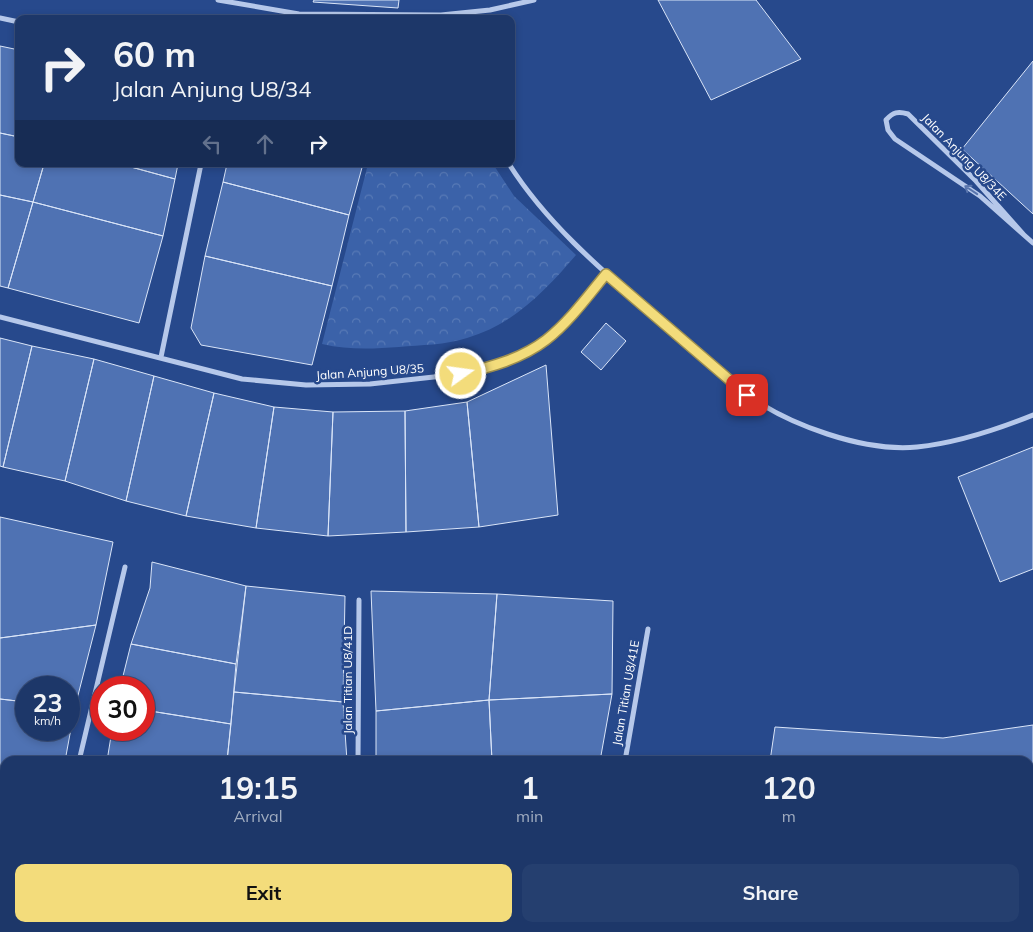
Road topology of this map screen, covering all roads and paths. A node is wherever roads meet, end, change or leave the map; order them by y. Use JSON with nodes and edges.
{"nodes":[{"id":1,"x":218,"y":0,"type":"edge"},
{"id":2,"x":534,"y":0,"type":"edge"},
{"id":3,"x":346,"y":15,"type":"edge"},
{"id":4,"x":455,"y":15,"type":"edge"},
{"id":5,"x":0,"y":18,"type":"edge"},
{"id":6,"x":15,"y":21,"type":"edge"},
{"id":7,"x":200,"y":167,"type":"edge"},
{"id":8,"x":511,"y":167,"type":"edge"},
{"id":9,"x":1023,"y":234,"type":"junction"},
{"id":10,"x":1033,"y":243,"type":"edge"},
{"id":11,"x":606,"y":274,"type":"junction"},
{"id":12,"x":0,"y":317,"type":"edge"},
{"id":13,"x":160,"y":357,"type":"junction"},
{"id":14,"x":1033,"y":415,"type":"edge"},
{"id":15,"x":125,"y":567,"type":"dead end"},
{"id":16,"x":358,"y":600,"type":"dead end"},
{"id":17,"x":648,"y":629,"type":"dead end"},
{"id":18,"x":80,"y":756,"type":"edge"},
{"id":19,"x":358,"y":756,"type":"edge"},
{"id":20,"x":625,"y":756,"type":"edge"}],
"edges":[{"from":1,"to":3,"type":"street"},
{"from":2,"to":4,"type":"street"},
{"from":5,"to":6,"type":"street"},
{"from":7,"to":13,"type":"street"},
{"from":8,"to":11,"type":"street"},
{"from":9,"to":9,"type":"street","name":"Jalan Anjung U8/34E","one_way":true},
{"from":9,"to":10,"type":"street","name":"Jalan Anjung U8/34E"},
{"from":11,"to":13,"type":"street","name":"Jalan Anjung U8/35"},
{"from":11,"to":14,"type":"street"},
{"from":12,"to":13,"type":"street","name":"Jalan Anjung U8/35"},
{"from":15,"to":18,"type":"street"},
{"from":16,"to":19,"type":"street","name":"Jalan Titian U8/41D"},
{"from":17,"to":20,"type":"street","name":"Jalan Titian U8/41E"}]}
